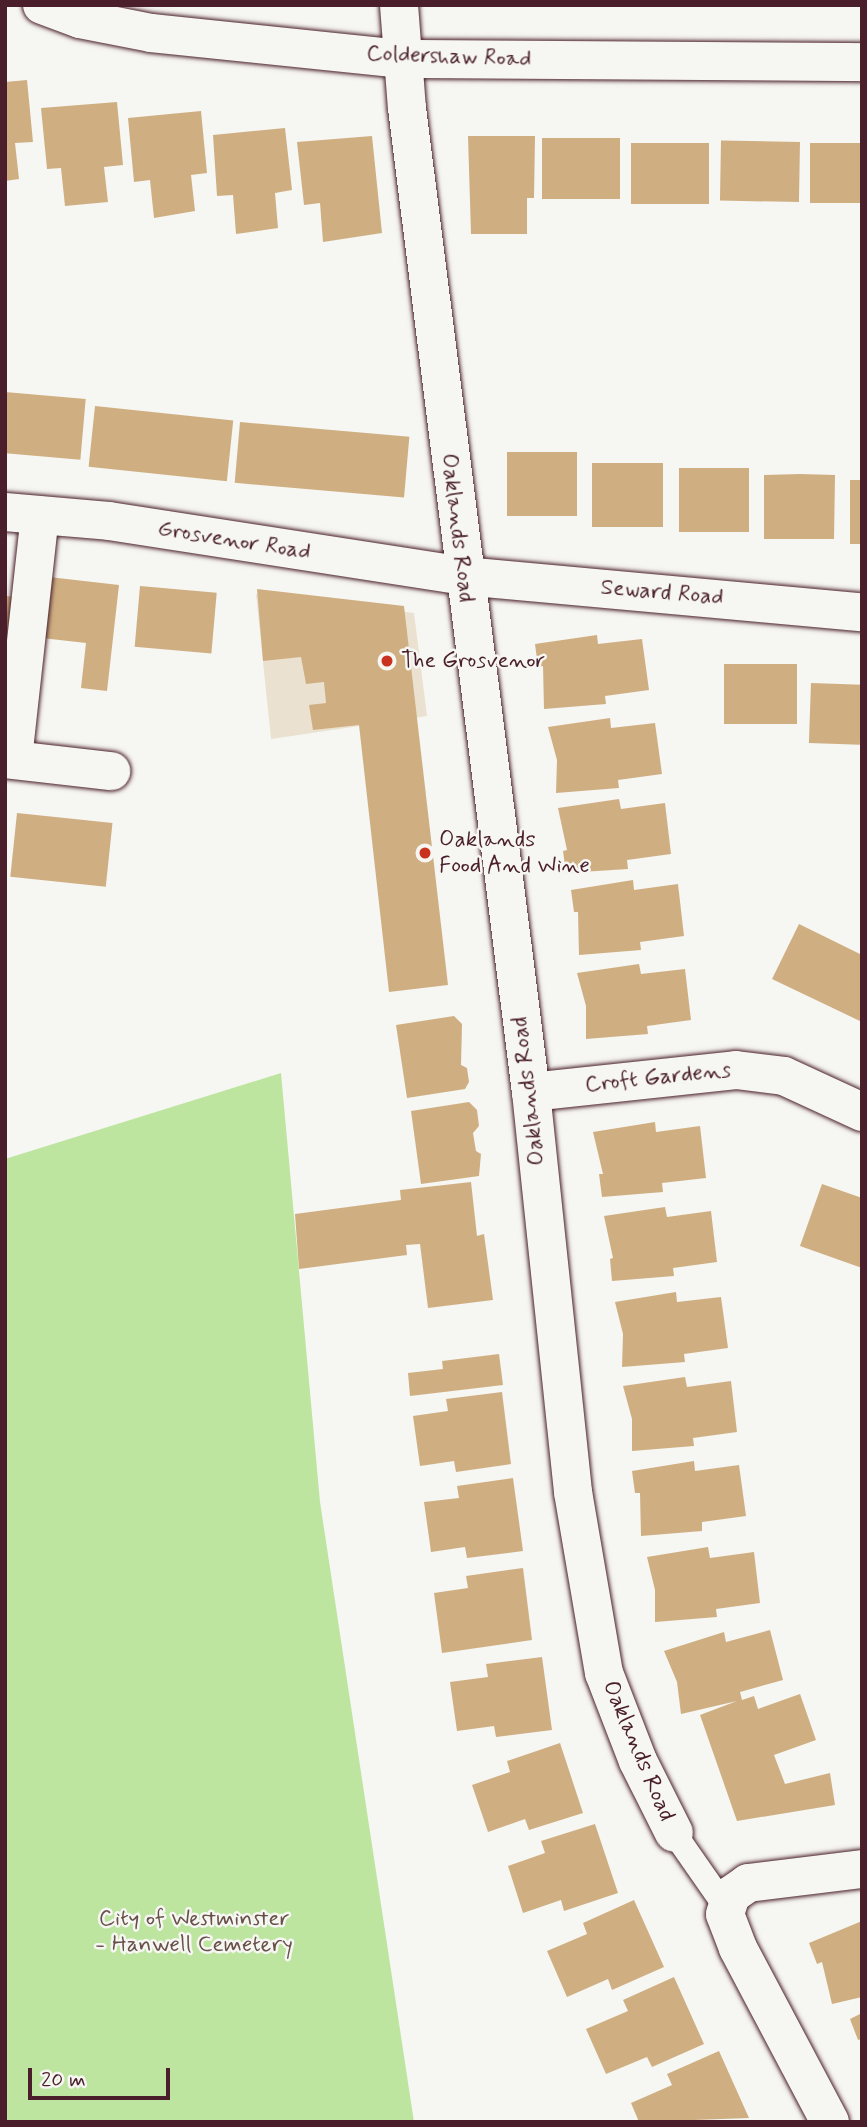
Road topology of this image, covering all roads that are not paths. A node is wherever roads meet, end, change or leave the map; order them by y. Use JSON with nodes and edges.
{"nodes":[{"id":1,"x":42,"y":5,"type":"edge"},
{"id":2,"x":399,"y":5,"type":"edge"},
{"id":3,"x":401,"y":59,"type":"junction"},
{"id":4,"x":862,"y":62,"type":"edge"},
{"id":5,"x":23,"y":514,"type":"edge"},
{"id":6,"x":463,"y":576,"type":"junction"},
{"id":7,"x":862,"y":612,"type":"edge"},
{"id":8,"x":9,"y":759,"type":"edge"},
{"id":9,"x":111,"y":771,"type":"dead end"},
{"id":10,"x":531,"y":1092,"type":"junction"},
{"id":11,"x":862,"y":1112,"type":"edge"},
{"id":12,"x":674,"y":1833,"type":"joint"},
{"id":13,"x":862,"y":1868,"type":"edge"},
{"id":14,"x":727,"y":1909,"type":"junction"},
{"id":15,"x":830,"y":2122,"type":"edge"}],
"edges":[{"from":1,"to":3,"type":"street","name":"Coldershaw Road"},
{"from":2,"to":3,"type":"street","name":"Oaklands Road"},
{"from":3,"to":4,"type":"street","name":"Coldershaw Road"},
{"from":3,"to":6,"type":"street","name":"Oaklands Road"},
{"from":5,"to":6,"type":"street","name":"Grosvenor Road"},
{"from":5,"to":8,"type":"street"},
{"from":6,"to":7,"type":"street","name":"Seward Road"},
{"from":6,"to":10,"type":"street","name":"Oaklands Road"},
{"from":8,"to":9,"type":"street"},
{"from":10,"to":11,"type":"street","name":"Croft Gardens"},
{"from":10,"to":12,"type":"street","name":"Oaklands Road"},
{"from":12,"to":14,"type":"lane","name":"Oaklands Road"},
{"from":13,"to":14,"type":"street"},
{"from":14,"to":15,"type":"street","name":"Oaklands Road"}]}
